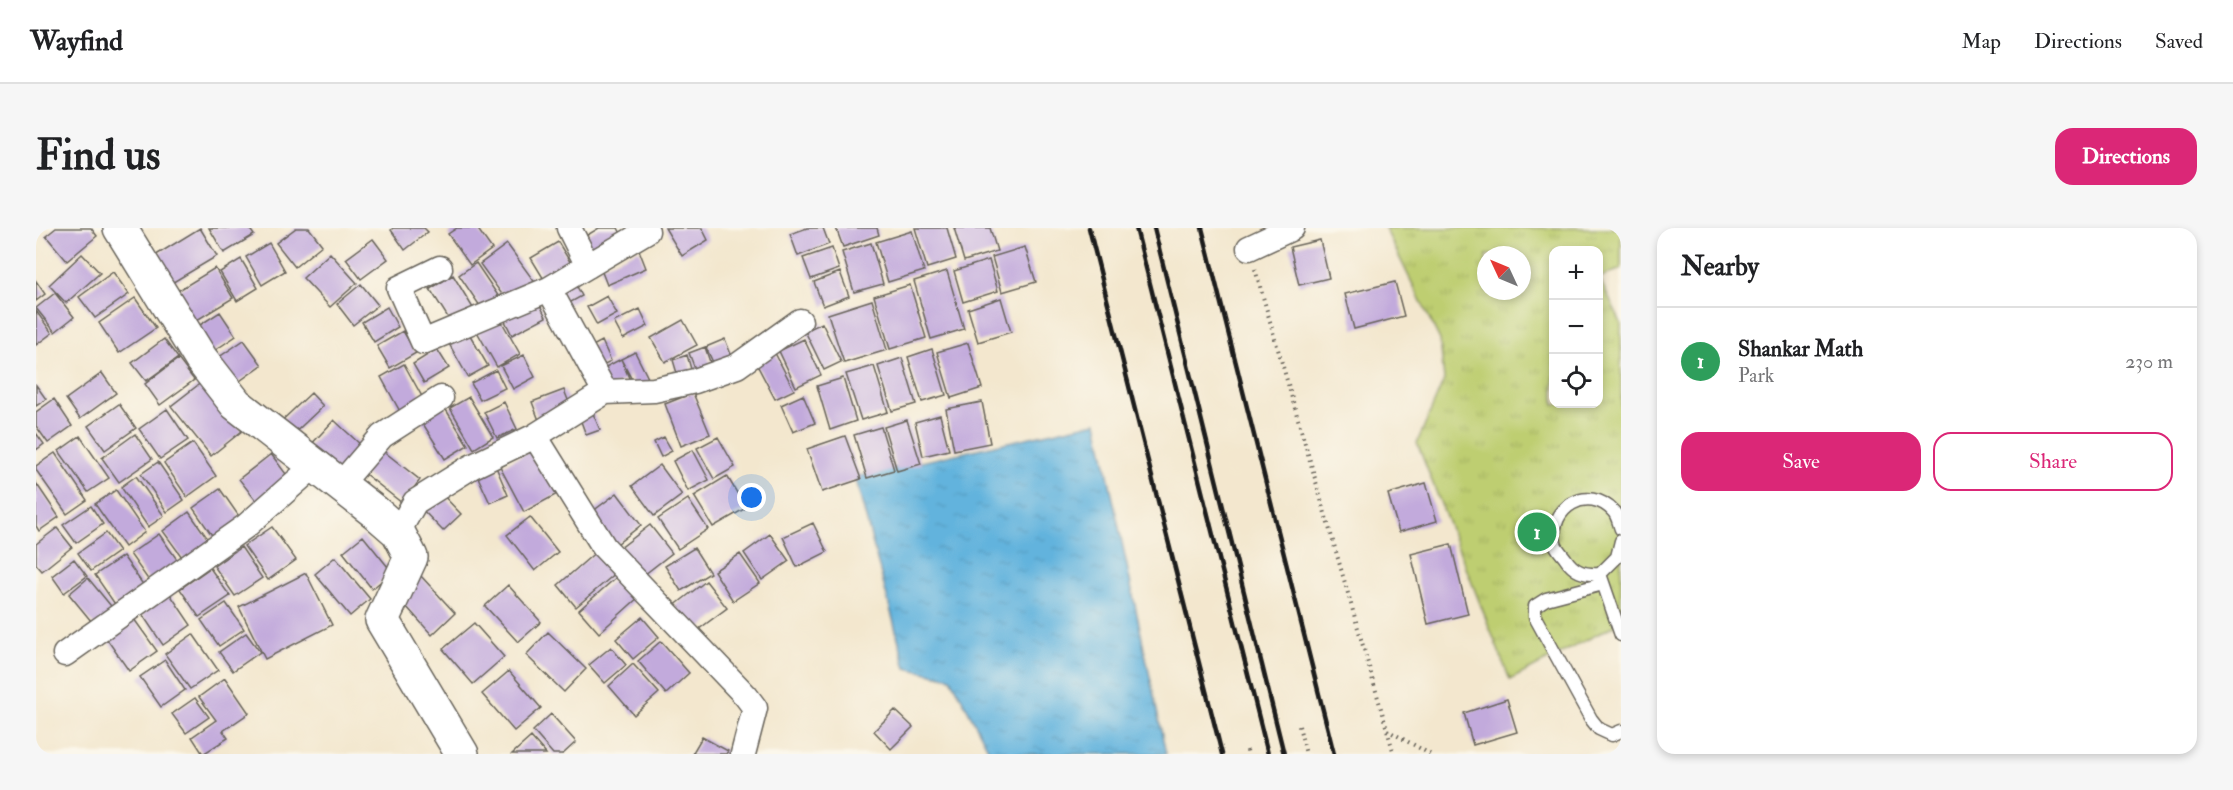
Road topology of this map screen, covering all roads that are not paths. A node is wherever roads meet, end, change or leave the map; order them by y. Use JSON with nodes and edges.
{"nodes":[{"id":1,"x":120,"y":228,"type":"edge"},
{"id":2,"x":569,"y":228,"type":"edge"},
{"id":3,"x":1292,"y":228,"type":"edge"},
{"id":4,"x":647,"y":231,"type":"dead end"},
{"id":5,"x":1249,"y":248,"type":"road end"},
{"id":6,"x":588,"y":266,"type":"junction"},
{"id":7,"x":440,"y":268,"type":"dead end"},
{"id":8,"x":549,"y":289,"type":"junction"},
{"id":9,"x":800,"y":321,"type":"dead end"},
{"id":10,"x":605,"y":392,"type":"junction"},
{"id":11,"x":441,"y":398,"type":"dead end"},
{"id":12,"x":535,"y":436,"type":"junction"},
{"id":13,"x":327,"y":475,"type":"junction"},
{"id":14,"x":1621,"y":529,"type":"edge"},
{"id":15,"x":398,"y":532,"type":"junction"},
{"id":16,"x":1621,"y":541,"type":"edge"},
{"id":17,"x":1602,"y":579,"type":"junction"},
{"id":18,"x":1621,"y":635,"type":"edge"},
{"id":19,"x":65,"y":654,"type":"dead end"},
{"id":20,"x":1621,"y":731,"type":"edge"},
{"id":21,"x":462,"y":754,"type":"edge"},
{"id":22,"x":743,"y":754,"type":"edge"}],
"edges":[{"from":1,"to":13,"type":"street"},
{"from":2,"to":6,"type":"street"},
{"from":3,"to":5,"type":"street"},
{"from":4,"to":6,"type":"street"},
{"from":6,"to":8,"type":"street"},
{"from":7,"to":8,"type":"street"},
{"from":8,"to":10,"type":"street"},
{"from":9,"to":10,"type":"street"},
{"from":10,"to":12,"type":"street"},
{"from":11,"to":13,"type":"street"},
{"from":12,"to":15,"type":"street"},
{"from":12,"to":22,"type":"street"},
{"from":13,"to":15,"type":"street"},
{"from":13,"to":19,"type":"street"},
{"from":14,"to":17,"type":"lane"},
{"from":15,"to":21,"type":"street"},
{"from":16,"to":17,"type":"lane"},
{"from":17,"to":18,"type":"lane"},
{"from":17,"to":20,"type":"lane"}]}
